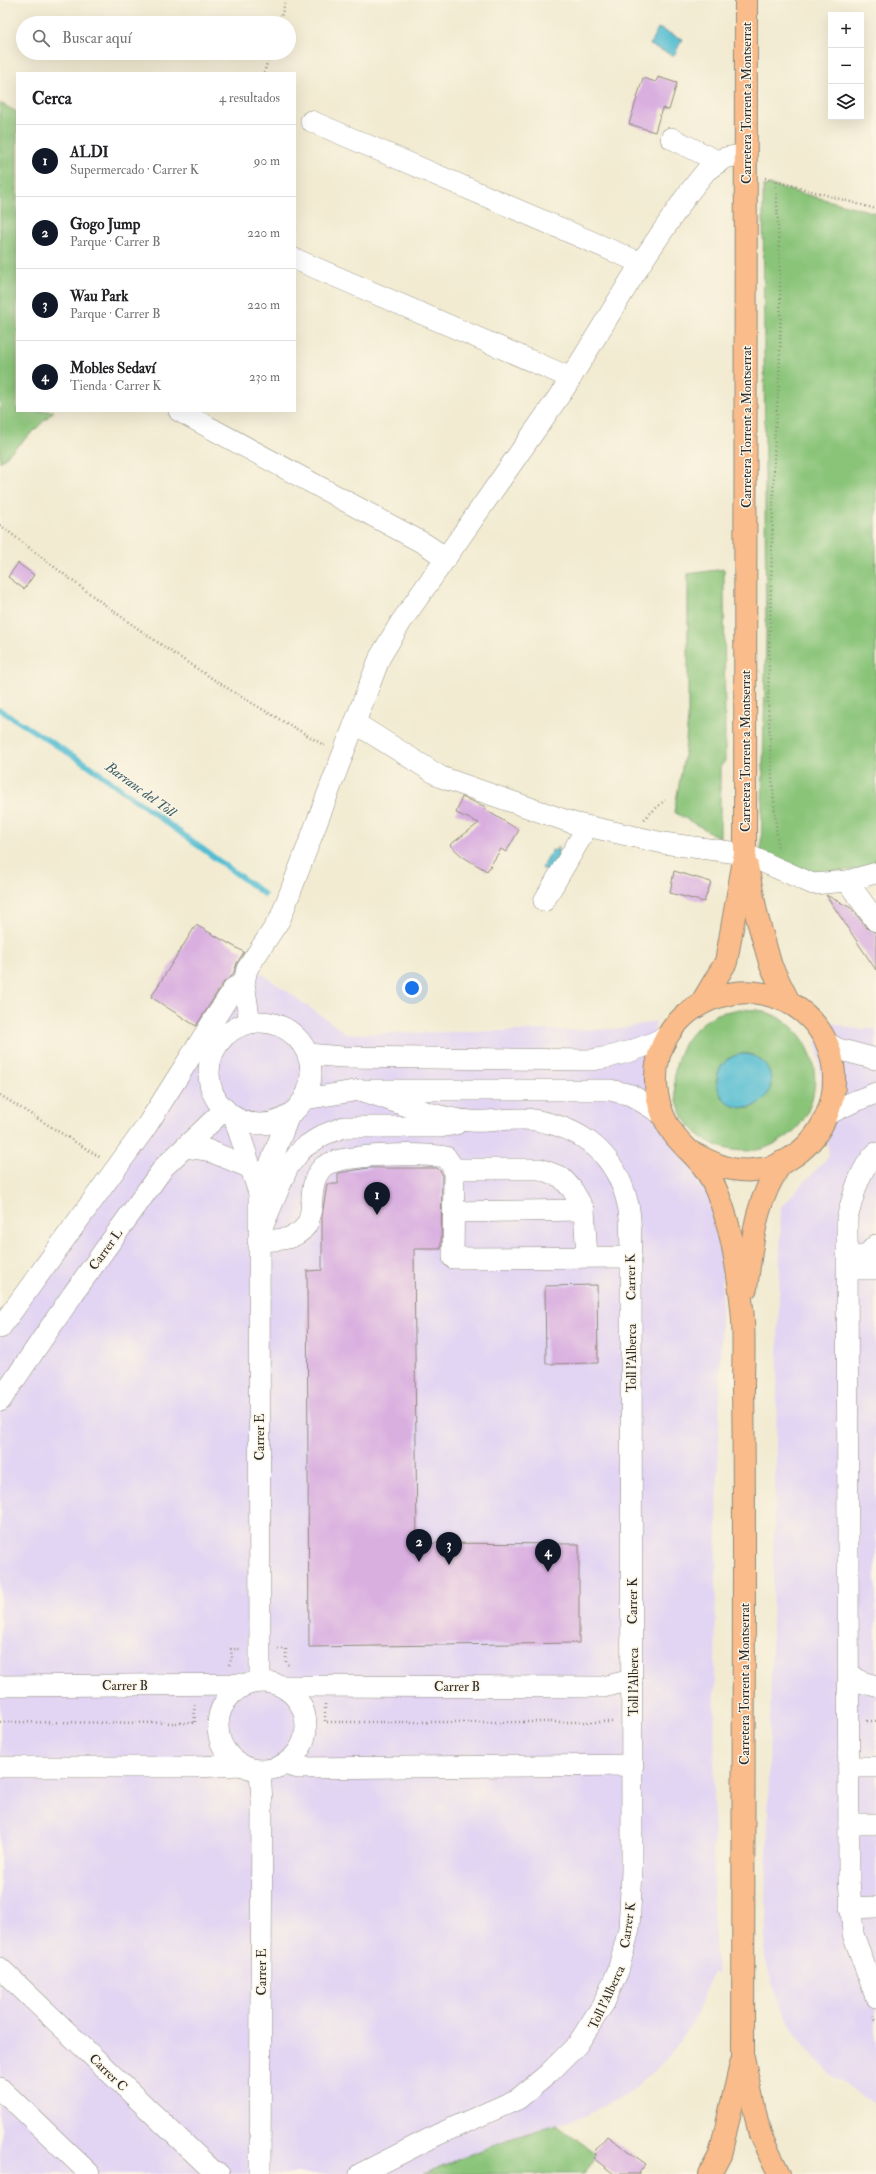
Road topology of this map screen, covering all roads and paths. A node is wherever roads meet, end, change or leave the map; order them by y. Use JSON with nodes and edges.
{"nodes":[{"id":1,"x":286,"y":0,"type":"edge"},
{"id":2,"x":746,"y":0,"type":"edge"},
{"id":3,"x":281,"y":16,"type":"edge"},
{"id":4,"x":268,"y":60,"type":"edge"},
{"id":5,"x":264,"y":72,"type":"edge"},
{"id":6,"x":311,"y":121,"type":"dead end"},
{"id":7,"x":671,"y":138,"type":"dead end"},
{"id":8,"x":719,"y":162,"type":"junction"},
{"id":9,"x":746,"y":163,"type":"junction"},
{"id":10,"x":776,"y":182,"type":"junction"},
{"id":11,"x":876,"y":209,"type":"edge"},
{"id":12,"x":296,"y":259,"type":"edge"},
{"id":13,"x":641,"y":263,"type":"junction"},
{"id":14,"x":571,"y":378,"type":"junction"},
{"id":15,"x":181,"y":412,"type":"edge"},
{"id":16,"x":0,"y":525,"type":"edge"},
{"id":17,"x":446,"y":558,"type":"junction"},
{"id":18,"x":355,"y":722,"type":"junction"},
{"id":19,"x":343,"y":756,"type":"junction"},
{"id":20,"x":587,"y":827,"type":"junction"},
{"id":21,"x":745,"y":854,"type":"junction"},
{"id":22,"x":784,"y":871,"type":"junction"},
{"id":23,"x":876,"y":873,"type":"edge"},
{"id":24,"x":846,"y":881,"type":"junction"},
{"id":25,"x":544,"y":901,"type":"dead end"},
{"id":26,"x":876,"y":921,"type":"edge"},
{"id":27,"x":244,"y":983,"type":"junction"},
{"id":28,"x":702,"y":1002,"type":"junction"},
{"id":29,"x":789,"y":1002,"type":"junction"},
{"id":30,"x":250,"y":1023,"type":"junction"},
{"id":31,"x":668,"y":1036,"type":"junction"},
{"id":32,"x":826,"y":1042,"type":"junction"},
{"id":33,"x":308,"y":1054,"type":"junction"},
{"id":34,"x":876,"y":1059,"type":"edge"},
{"id":35,"x":360,"y":1090,"type":"junction"},
{"id":36,"x":876,"y":1093,"type":"edge"},
{"id":37,"x":0,"y":1095,"type":"edge"},
{"id":38,"x":305,"y":1099,"type":"junction"},
{"id":39,"x":230,"y":1113,"type":"junction"},
{"id":40,"x":662,"y":1114,"type":"junction"},
{"id":41,"x":828,"y":1114,"type":"junction"},
{"id":42,"x":290,"y":1115,"type":"junction"},
{"id":43,"x":471,"y":1122,"type":"junction"},
{"id":44,"x":185,"y":1147,"type":"junction"},
{"id":45,"x":691,"y":1152,"type":"junction"},
{"id":46,"x":876,"y":1153,"type":"edge"},
{"id":47,"x":782,"y":1162,"type":"junction"},
{"id":48,"x":116,"y":1168,"type":"junction"},
{"id":49,"x":251,"y":1168,"type":"junction"},
{"id":50,"x":454,"y":1169,"type":"junction"},
{"id":51,"x":259,"y":1193,"type":"junction"},
{"id":52,"x":584,"y":1210,"type":"junction"},
{"id":53,"x":454,"y":1212,"type":"junction"},
{"id":54,"x":258,"y":1239,"type":"junction"},
{"id":55,"x":876,"y":1245,"type":"edge"},
{"id":56,"x":587,"y":1257,"type":"junction"},
{"id":57,"x":631,"y":1257,"type":"junction"},
{"id":58,"x":848,"y":1264,"type":"junction"},
{"id":59,"x":876,"y":1269,"type":"edge"},
{"id":60,"x":742,"y":1311,"type":"junction"},
{"id":61,"x":0,"y":1328,"type":"edge"},
{"id":62,"x":0,"y":1401,"type":"edge"},
{"id":63,"x":850,"y":1674,"type":"junction"},
{"id":64,"x":632,"y":1680,"type":"junction"},
{"id":65,"x":255,"y":1683,"type":"junction"},
{"id":66,"x":0,"y":1686,"type":"edge"},
{"id":67,"x":282,"y":1686,"type":"junction"},
{"id":68,"x":876,"y":1686,"type":"edge"},
{"id":69,"x":284,"y":1764,"type":"junction"},
{"id":70,"x":633,"y":1765,"type":"junction"},
{"id":71,"x":0,"y":1767,"type":"edge"},
{"id":72,"x":251,"y":1767,"type":"junction"},
{"id":73,"x":849,"y":1767,"type":"junction"},
{"id":74,"x":876,"y":1767,"type":"edge"},
{"id":75,"x":849,"y":1824,"type":"junction"},
{"id":76,"x":876,"y":1824,"type":"edge"},
{"id":77,"x":876,"y":1907,"type":"edge"},
{"id":78,"x":850,"y":1908,"type":"junction"},
{"id":79,"x":0,"y":1968,"type":"edge"},
{"id":80,"x":876,"y":1997,"type":"edge"},
{"id":81,"x":743,"y":2057,"type":"junction"},
{"id":82,"x":0,"y":2088,"type":"edge"},
{"id":83,"x":90,"y":2174,"type":"edge"},
{"id":84,"x":219,"y":2174,"type":"edge"},
{"id":85,"x":260,"y":2174,"type":"edge"},
{"id":86,"x":360,"y":2174,"type":"edge"},
{"id":87,"x":710,"y":2174,"type":"edge"},
{"id":88,"x":779,"y":2174,"type":"edge"}],
"edges":[{"from":1,"to":3,"type":"path"},
{"from":2,"to":9,"type":"main road","name":"Carretera Torrent a Montserrat"},
{"from":4,"to":5,"type":"path"},
{"from":6,"to":13,"type":"street"},
{"from":7,"to":8,"type":"street"},
{"from":8,"to":9,"type":"street"},
{"from":8,"to":13,"type":"street"},
{"from":9,"to":10,"type":"path"},
{"from":9,"to":21,"type":"main road","name":"Carretera Torrent a Montserrat"},
{"from":10,"to":11,"type":"path"},
{"from":10,"to":22,"type":"path"},
{"from":12,"to":14,"type":"street"},
{"from":13,"to":14,"type":"street"},
{"from":14,"to":17,"type":"street"},
{"from":15,"to":17,"type":"street"},
{"from":16,"to":19,"type":"path"},
{"from":17,"to":18,"type":"street"},
{"from":18,"to":19,"type":"street"},
{"from":18,"to":20,"type":"street"},
{"from":19,"to":27,"type":"street"},
{"from":20,"to":21,"type":"street"},
{"from":20,"to":25,"type":"street"},
{"from":21,"to":22,"type":"street"},
{"from":21,"to":28,"type":"main road"},
{"from":21,"to":29,"type":"main road"},
{"from":22,"to":24,"type":"street"},
{"from":23,"to":24,"type":"street"},
{"from":24,"to":26,"type":"street"},
{"from":27,"to":30,"type":"street"},
{"from":27,"to":48,"type":"street"},
{"from":28,"to":29,"type":"main road"},
{"from":28,"to":31,"type":"main road"},
{"from":29,"to":32,"type":"main road"},
{"from":30,"to":33,"type":"street"},
{"from":30,"to":39,"type":"street"},
{"from":31,"to":33,"type":"street"},
{"from":31,"to":40,"type":"main road"},
{"from":32,"to":34,"type":"street"},
{"from":32,"to":41,"type":"main road"},
{"from":33,"to":38,"type":"street"},
{"from":35,"to":38,"type":"street"},
{"from":35,"to":40,"type":"street"},
{"from":35,"to":43,"type":"street","name":"Carrer K"},
{"from":36,"to":41,"type":"street"},
{"from":37,"to":48,"type":"path"},
{"from":38,"to":42,"type":"street"},
{"from":39,"to":42,"type":"street"},
{"from":39,"to":44,"type":"street","name":"Carrer L"},
{"from":39,"to":49,"type":"street"},
{"from":40,"to":45,"type":"main road"},
{"from":41,"to":47,"type":"main road"},
{"from":42,"to":51,"type":"street"},
{"from":43,"to":54,"type":"street"},
{"from":43,"to":57,"type":"street","name":"Carrer K"},
{"from":44,"to":49,"type":"street"},
{"from":44,"to":62,"type":"street","name":"Carrer L"},
{"from":45,"to":47,"type":"main road"},
{"from":45,"to":60,"type":"main road"},
{"from":46,"to":58,"type":"street"},
{"from":47,"to":60,"type":"main road"},
{"from":48,"to":61,"type":"street"},
{"from":49,"to":51,"type":"street"},
{"from":50,"to":52,"type":"street"},
{"from":50,"to":53,"type":"street"},
{"from":50,"to":54,"type":"street"},
{"from":51,"to":54,"type":"street","name":"Carrer E"},
{"from":52,"to":53,"type":"street"},
{"from":52,"to":56,"type":"street"},
{"from":53,"to":56,"type":"street"},
{"from":54,"to":65,"type":"street","name":"Carrer E"},
{"from":55,"to":58,"type":"street"},
{"from":56,"to":57,"type":"street"},
{"from":57,"to":64,"type":"street","name":"Carrer K"},
{"from":58,"to":59,"type":"street"},
{"from":58,"to":63,"type":"street"},
{"from":60,"to":81,"type":"main road","name":"Carretera Torrent a Montserrat"},
{"from":63,"to":68,"type":"street"},
{"from":63,"to":73,"type":"street"},
{"from":64,"to":67,"type":"street","name":"Carrer B"},
{"from":64,"to":70,"type":"street","name":"Carrer K"},
{"from":65,"to":66,"type":"street","name":"Carrer B"},
{"from":65,"to":67,"type":"street"},
{"from":65,"to":72,"type":"street"},
{"from":67,"to":69,"type":"street"},
{"from":69,"to":70,"type":"street"},
{"from":69,"to":72,"type":"street"},
{"from":70,"to":86,"type":"street","name":"Carrer K"},
{"from":71,"to":72,"type":"street"},
{"from":72,"to":85,"type":"street","name":"Carrer E"},
{"from":73,"to":74,"type":"street"},
{"from":73,"to":75,"type":"street"},
{"from":75,"to":76,"type":"street"},
{"from":75,"to":78,"type":"street"},
{"from":77,"to":78,"type":"street"},
{"from":78,"to":80,"type":"street"},
{"from":79,"to":84,"type":"street","name":"Carrer C"},
{"from":81,"to":87,"type":"main road"},
{"from":81,"to":88,"type":"main road"},
{"from":82,"to":83,"type":"street"}]}
